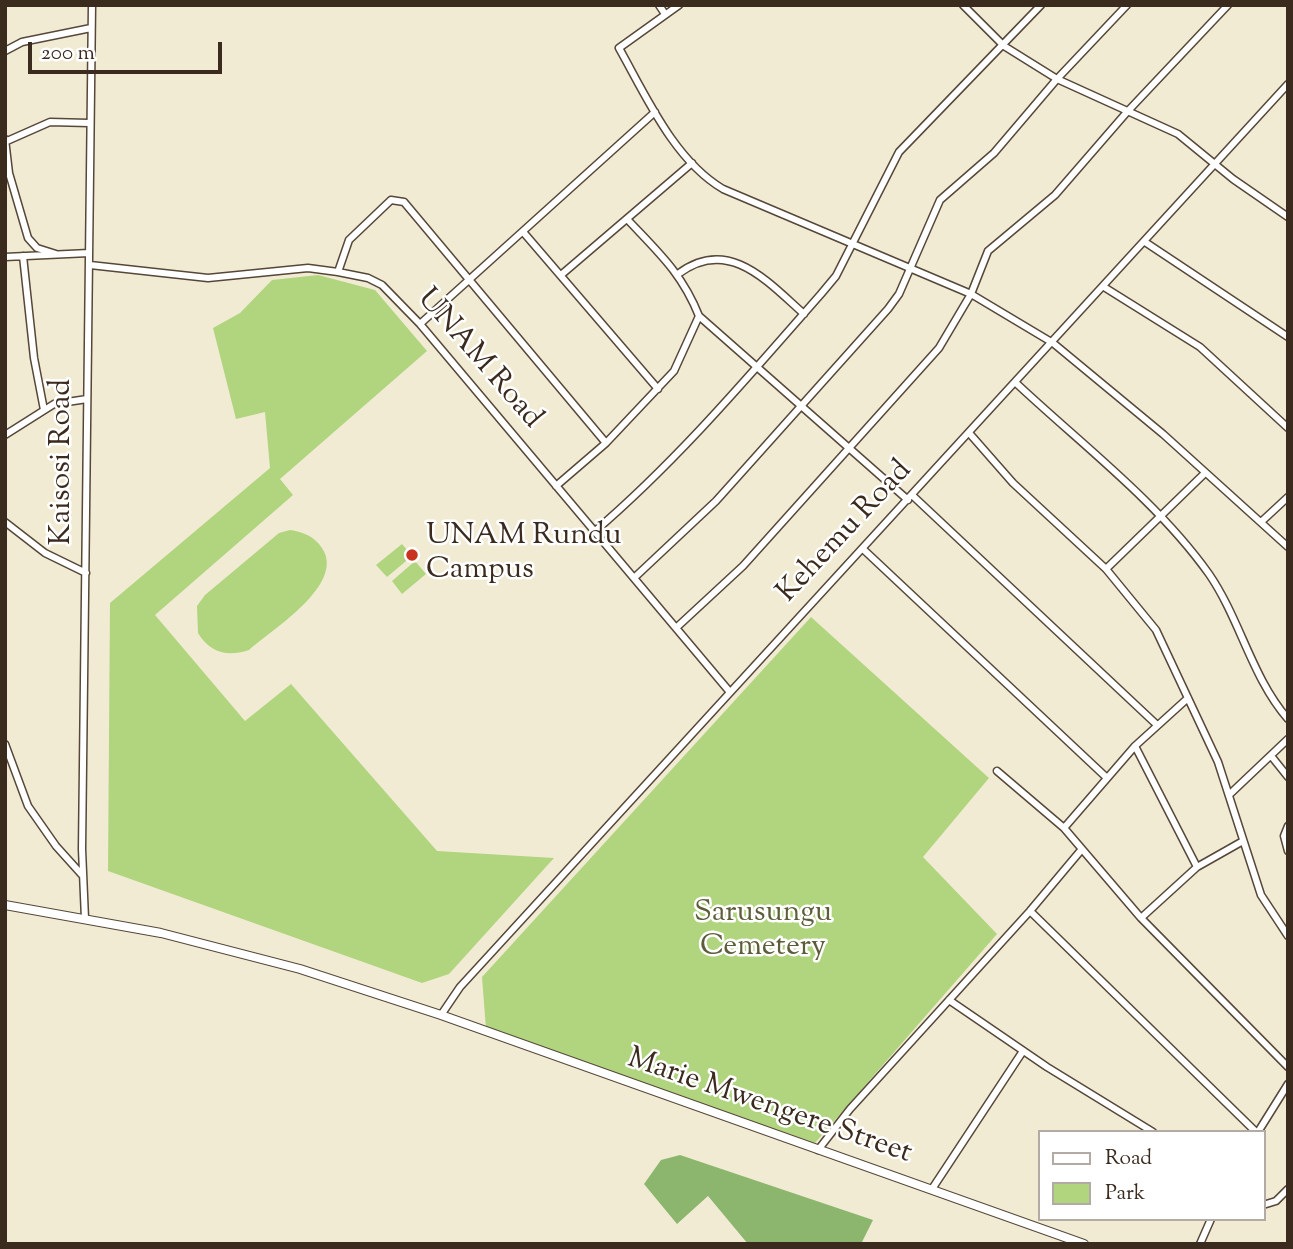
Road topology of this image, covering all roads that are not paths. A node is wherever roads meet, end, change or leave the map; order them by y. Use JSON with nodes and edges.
{"nodes":[{"id":1,"x":92,"y":5,"type":"edge"},
{"id":2,"x":659,"y":5,"type":"edge"},
{"id":3,"x":679,"y":5,"type":"edge"},
{"id":4,"x":963,"y":5,"type":"edge"},
{"id":5,"x":1041,"y":5,"type":"edge"},
{"id":6,"x":1127,"y":5,"type":"edge"},
{"id":7,"x":1228,"y":5,"type":"edge"},
{"id":8,"x":665,"y":14,"type":"junction"},
{"id":9,"x":91,"y":28,"type":"junction"},
{"id":10,"x":1004,"y":47,"type":"junction"},
{"id":11,"x":5,"y":51,"type":"edge"},
{"id":12,"x":1057,"y":79,"type":"junction"},
{"id":13,"x":1286,"y":90,"type":"edge"},
{"id":14,"x":655,"y":112,"type":"junction"},
{"id":15,"x":1127,"y":112,"type":"junction"},
{"id":16,"x":89,"y":123,"type":"junction"},
{"id":17,"x":6,"y":140,"type":"edge"},
{"id":18,"x":692,"y":163,"type":"junction"},
{"id":19,"x":1215,"y":165,"type":"junction"},
{"id":20,"x":1288,"y":218,"type":"edge"},
{"id":21,"x":626,"y":219,"type":"junction"},
{"id":22,"x":524,"y":233,"type":"junction"},
{"id":23,"x":1145,"y":242,"type":"junction"},
{"id":24,"x":852,"y":245,"type":"junction"},
{"id":25,"x":89,"y":253,"type":"junction"},
{"id":26,"x":56,"y":254,"type":"junction"},
{"id":27,"x":23,"y":256,"type":"junction"},
{"id":28,"x":5,"y":257,"type":"edge"},
{"id":29,"x":90,"y":265,"type":"junction"},
{"id":30,"x":910,"y":268,"type":"junction"},
{"id":31,"x":338,"y":272,"type":"junction"},
{"id":32,"x":678,"y":274,"type":"junction"},
{"id":33,"x":561,"y":275,"type":"junction"},
{"id":34,"x":470,"y":281,"type":"junction"},
{"id":35,"x":1104,"y":287,"type":"junction"},
{"id":36,"x":971,"y":294,"type":"junction"},
{"id":37,"x":804,"y":314,"type":"junction"},
{"id":38,"x":699,"y":316,"type":"junction"},
{"id":39,"x":420,"y":324,"type":"junction"},
{"id":40,"x":1288,"y":337,"type":"edge"},
{"id":41,"x":1053,"y":343,"type":"junction"},
{"id":42,"x":759,"y":366,"type":"junction"},
{"id":43,"x":1016,"y":383,"type":"junction"},
{"id":44,"x":659,"y":389,"type":"junction"},
{"id":45,"x":87,"y":400,"type":"junction"},
{"id":46,"x":802,"y":405,"type":"junction"},
{"id":47,"x":44,"y":410,"type":"junction"},
{"id":48,"x":1288,"y":428,"type":"edge"},
{"id":49,"x":970,"y":434,"type":"junction"},
{"id":50,"x":5,"y":435,"type":"edge"},
{"id":51,"x":606,"y":443,"type":"junction"},
{"id":52,"x":850,"y":447,"type":"junction"},
{"id":53,"x":1205,"y":472,"type":"junction"},
{"id":54,"x":556,"y":486,"type":"junction"},
{"id":55,"x":1288,"y":497,"type":"edge"},
{"id":56,"x":911,"y":498,"type":"junction"},
{"id":57,"x":1160,"y":517,"type":"junction"},
{"id":58,"x":5,"y":522,"type":"edge"},
{"id":59,"x":1261,"y":522,"type":"junction"},
{"id":60,"x":594,"y":532,"type":"junction"},
{"id":61,"x":1288,"y":547,"type":"edge"},
{"id":62,"x":864,"y":550,"type":"junction"},
{"id":63,"x":1106,"y":569,"type":"junction"},
{"id":64,"x":86,"y":573,"type":"junction"},
{"id":65,"x":634,"y":578,"type":"junction"},
{"id":66,"x":676,"y":628,"type":"junction"},
{"id":67,"x":729,"y":691,"type":"junction"},
{"id":68,"x":1188,"y":698,"type":"junction"},
{"id":69,"x":1288,"y":719,"type":"edge"},
{"id":70,"x":1156,"y":724,"type":"junction"},
{"id":71,"x":1288,"y":739,"type":"edge"},
{"id":72,"x":5,"y":744,"type":"edge"},
{"id":73,"x":1135,"y":746,"type":"junction"},
{"id":74,"x":1272,"y":757,"type":"junction"},
{"id":75,"x":997,"y":771,"type":"dead end"},
{"id":76,"x":1288,"y":777,"type":"edge"},
{"id":77,"x":1107,"y":778,"type":"junction"},
{"id":78,"x":1230,"y":794,"type":"junction"},
{"id":79,"x":1288,"y":826,"type":"edge"},
{"id":80,"x":1064,"y":828,"type":"junction"},
{"id":81,"x":1243,"y":841,"type":"junction"},
{"id":82,"x":1082,"y":849,"type":"junction"},
{"id":83,"x":1288,"y":851,"type":"edge"},
{"id":84,"x":1197,"y":867,"type":"junction"},
{"id":85,"x":83,"y":877,"type":"junction"},
{"id":86,"x":5,"y":905,"type":"edge"},
{"id":87,"x":1030,"y":911,"type":"junction"},
{"id":88,"x":1141,"y":918,"type":"junction"},
{"id":89,"x":85,"y":919,"type":"junction"},
{"id":90,"x":1288,"y":936,"type":"edge"},
{"id":91,"x":949,"y":1000,"type":"junction"},
{"id":92,"x":441,"y":1015,"type":"junction"},
{"id":93,"x":1023,"y":1051,"type":"junction"},
{"id":94,"x":1288,"y":1067,"type":"edge"},
{"id":95,"x":1288,"y":1084,"type":"edge"},
{"id":96,"x":1150,"y":1130,"type":"edge"},
{"id":97,"x":1255,"y":1130,"type":"edge"},
{"id":98,"x":1258,"y":1130,"type":"edge"},
{"id":99,"x":818,"y":1150,"type":"junction"},
{"id":100,"x":932,"y":1189,"type":"junction"},
{"id":101,"x":1288,"y":1189,"type":"edge"},
{"id":102,"x":1265,"y":1204,"type":"edge"},
{"id":103,"x":1210,"y":1221,"type":"edge"},
{"id":104,"x":1084,"y":1244,"type":"edge"},
{"id":105,"x":1200,"y":1244,"type":"edge"}],
"edges":[{"from":1,"to":9,"type":"street","name":"Kaisosi Road"},
{"from":2,"to":8,"type":"street"},
{"from":3,"to":8,"type":"street"},
{"from":4,"to":10,"type":"street"},
{"from":5,"to":10,"type":"street"},
{"from":6,"to":12,"type":"street"},
{"from":7,"to":15,"type":"street"},
{"from":8,"to":14,"type":"street"},
{"from":9,"to":11,"type":"street"},
{"from":9,"to":16,"type":"street","name":"Kaisosi Road"},
{"from":10,"to":12,"type":"street"},
{"from":10,"to":24,"type":"street"},
{"from":12,"to":15,"type":"street"},
{"from":12,"to":30,"type":"street"},
{"from":13,"to":19,"type":"street","name":"Kehemu Road"},
{"from":14,"to":18,"type":"street"},
{"from":14,"to":22,"type":"street"},
{"from":15,"to":19,"type":"street"},
{"from":15,"to":36,"type":"street"},
{"from":16,"to":17,"type":"street"},
{"from":16,"to":25,"type":"street","name":"Kaisosi Road"},
{"from":17,"to":26,"type":"street"},
{"from":18,"to":21,"type":"street"},
{"from":18,"to":24,"type":"street"},
{"from":19,"to":20,"type":"street"},
{"from":19,"to":23,"type":"street","name":"Kehemu Road"},
{"from":21,"to":32,"type":"street"},
{"from":21,"to":33,"type":"street"},
{"from":22,"to":33,"type":"street"},
{"from":22,"to":34,"type":"street"},
{"from":23,"to":35,"type":"street","name":"Kehemu Road"},
{"from":23,"to":40,"type":"street"},
{"from":24,"to":30,"type":"street"},
{"from":24,"to":37,"type":"street"},
{"from":25,"to":26,"type":"street"},
{"from":25,"to":29,"type":"street","name":"Kaisosi Road"},
{"from":26,"to":27,"type":"street"},
{"from":27,"to":28,"type":"street"},
{"from":27,"to":47,"type":"street"},
{"from":29,"to":31,"type":"street","name":"UNAM Road"},
{"from":29,"to":45,"type":"street","name":"Kaisosi Road"},
{"from":30,"to":36,"type":"street"},
{"from":30,"to":46,"type":"street"},
{"from":31,"to":34,"type":"street"},
{"from":31,"to":39,"type":"street","name":"UNAM Road"},
{"from":32,"to":37,"type":"street"},
{"from":32,"to":38,"type":"street"},
{"from":33,"to":44,"type":"street"},
{"from":34,"to":39,"type":"street"},
{"from":34,"to":51,"type":"street"},
{"from":35,"to":41,"type":"street","name":"Kehemu Road"},
{"from":35,"to":48,"type":"street"},
{"from":36,"to":41,"type":"street"},
{"from":36,"to":52,"type":"street"},
{"from":37,"to":42,"type":"street"},
{"from":38,"to":42,"type":"street"},
{"from":38,"to":44,"type":"street"},
{"from":39,"to":54,"type":"street","name":"UNAM Road"},
{"from":41,"to":43,"type":"street","name":"Kehemu Road"},
{"from":41,"to":53,"type":"street"},
{"from":42,"to":46,"type":"street"},
{"from":42,"to":60,"type":"street"},
{"from":43,"to":49,"type":"street","name":"Kehemu Road"},
{"from":43,"to":57,"type":"street"},
{"from":44,"to":51,"type":"street"},
{"from":45,"to":47,"type":"street"},
{"from":45,"to":64,"type":"street","name":"Kaisosi Road"},
{"from":46,"to":52,"type":"street"},
{"from":46,"to":65,"type":"street"},
{"from":47,"to":50,"type":"street"},
{"from":49,"to":56,"type":"street","name":"Kehemu Road"},
{"from":49,"to":63,"type":"street"},
{"from":51,"to":54,"type":"street"},
{"from":52,"to":56,"type":"street"},
{"from":52,"to":66,"type":"street"},
{"from":53,"to":57,"type":"street"},
{"from":53,"to":59,"type":"street"},
{"from":54,"to":60,"type":"street","name":"UNAM Road"},
{"from":55,"to":59,"type":"street"},
{"from":56,"to":62,"type":"street","name":"Kehemu Road"},
{"from":56,"to":70,"type":"street"},
{"from":57,"to":63,"type":"street"},
{"from":57,"to":69,"type":"street"},
{"from":58,"to":64,"type":"street"},
{"from":59,"to":61,"type":"street"},
{"from":60,"to":65,"type":"street","name":"UNAM Road"},
{"from":62,"to":67,"type":"street","name":"Kehemu Road"},
{"from":62,"to":77,"type":"street"},
{"from":63,"to":68,"type":"street"},
{"from":64,"to":85,"type":"street","name":"Kaisosi Road"},
{"from":65,"to":66,"type":"street","name":"UNAM Road"},
{"from":66,"to":67,"type":"street","name":"UNAM Road"},
{"from":67,"to":92,"type":"street","name":"Kehemu Road"},
{"from":68,"to":70,"type":"street"},
{"from":68,"to":78,"type":"street"},
{"from":70,"to":73,"type":"street"},
{"from":71,"to":74,"type":"street"},
{"from":72,"to":85,"type":"street"},
{"from":73,"to":77,"type":"street"},
{"from":73,"to":84,"type":"street"},
{"from":74,"to":76,"type":"street"},
{"from":74,"to":78,"type":"street"},
{"from":75,"to":80,"type":"street"},
{"from":77,"to":80,"type":"street"},
{"from":78,"to":81,"type":"street"},
{"from":79,"to":83,"type":"street"},
{"from":80,"to":82,"type":"street"},
{"from":81,"to":84,"type":"street"},
{"from":81,"to":90,"type":"street"},
{"from":82,"to":87,"type":"street"},
{"from":82,"to":88,"type":"street"},
{"from":84,"to":88,"type":"street"},
{"from":85,"to":89,"type":"street","name":"Kaisosi Road"},
{"from":86,"to":89,"type":"main road","name":"Marie Mwengere Street"},
{"from":87,"to":91,"type":"street"},
{"from":87,"to":97,"type":"street"},
{"from":88,"to":94,"type":"street"},
{"from":89,"to":92,"type":"main road","name":"Marie Mwengere Street"},
{"from":91,"to":93,"type":"street"},
{"from":91,"to":99,"type":"street"},
{"from":92,"to":99,"type":"main road","name":"Marie Mwengere Street"},
{"from":93,"to":96,"type":"street"},
{"from":93,"to":100,"type":"street"},
{"from":95,"to":98,"type":"street"},
{"from":99,"to":100,"type":"main road","name":"Marie Mwengere Street"},
{"from":100,"to":104,"type":"main road","name":"Marie Mwengere Street"},
{"from":101,"to":102,"type":"street"},
{"from":103,"to":105,"type":"street"}]}
